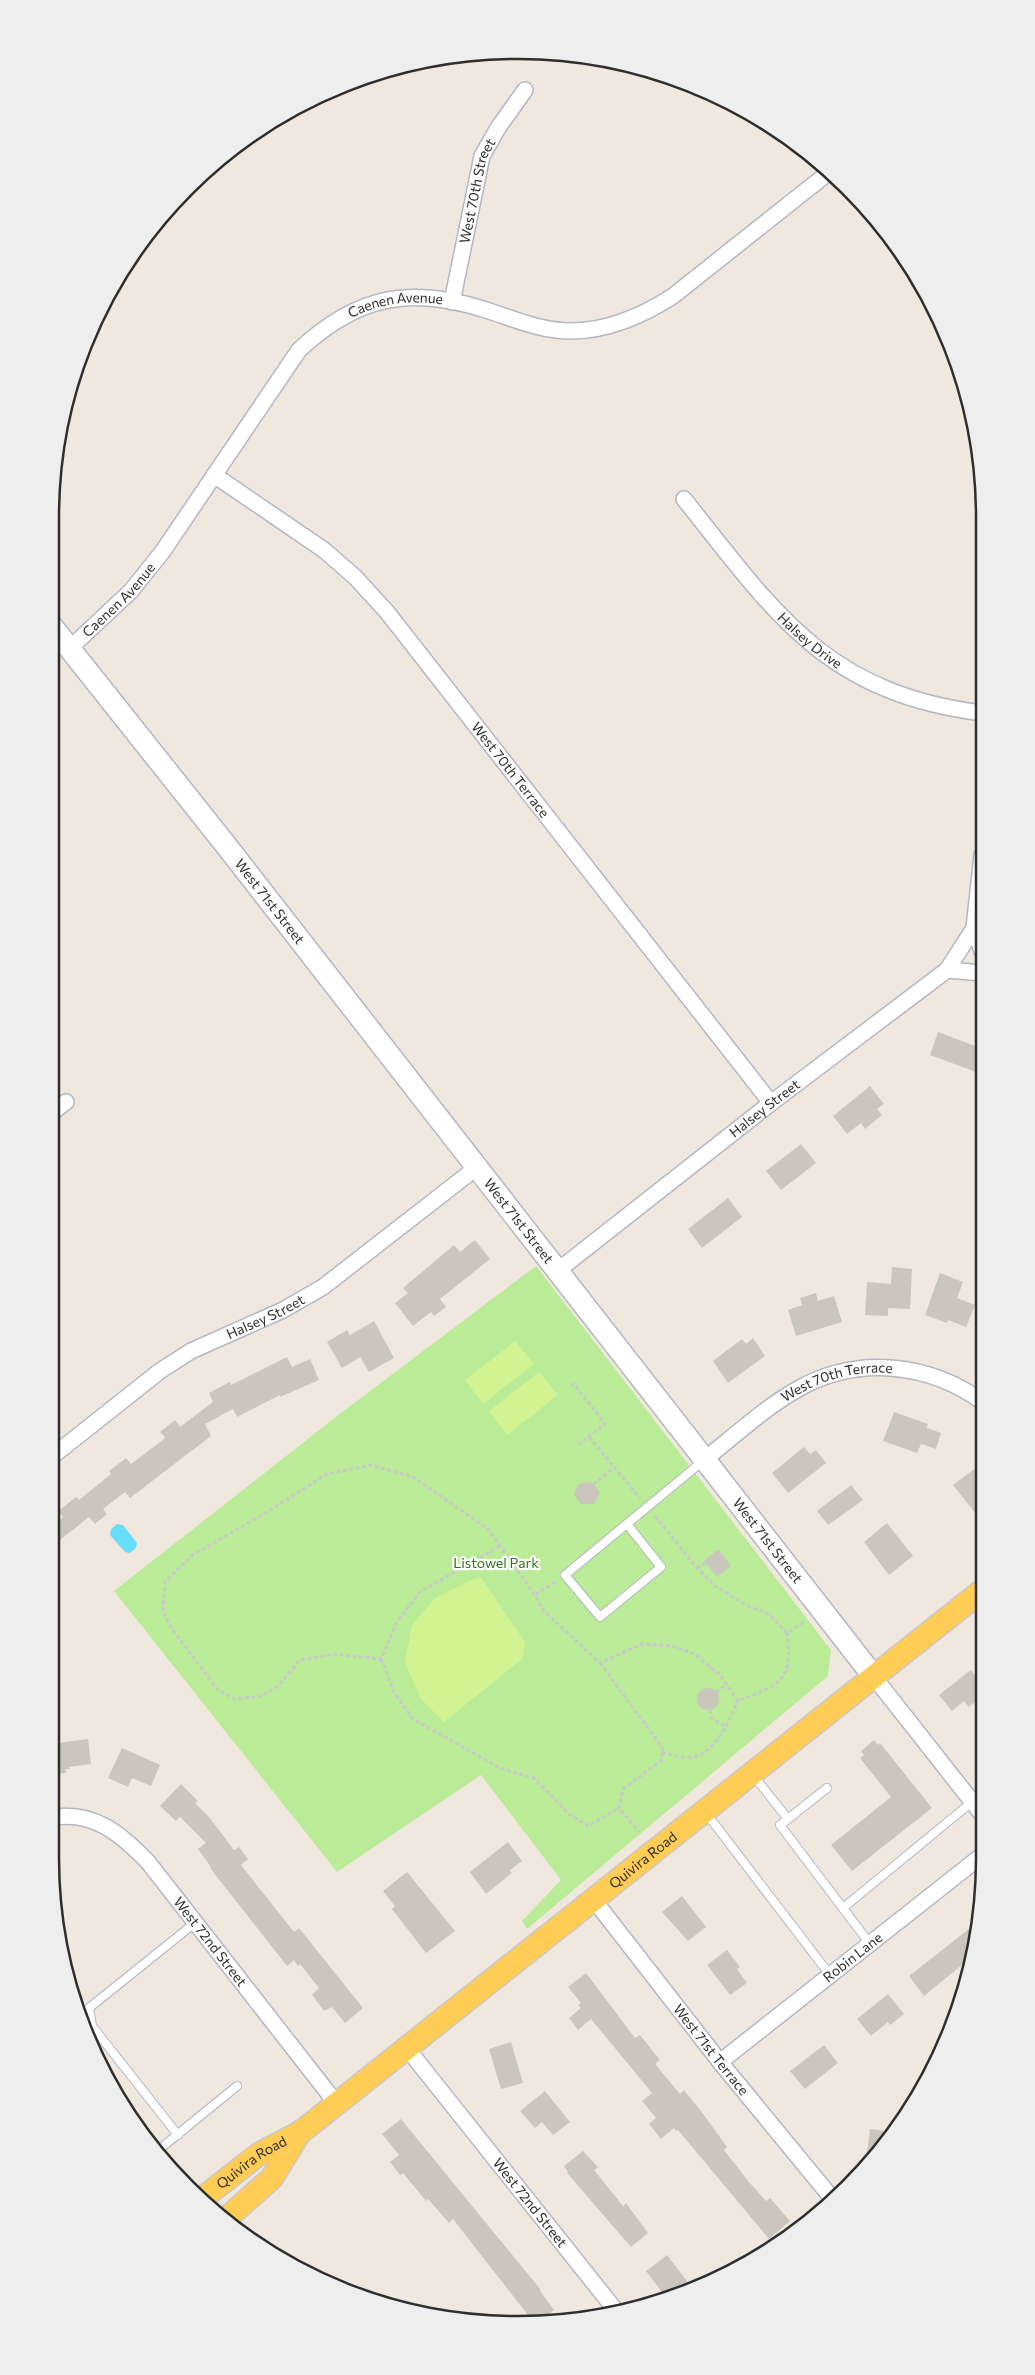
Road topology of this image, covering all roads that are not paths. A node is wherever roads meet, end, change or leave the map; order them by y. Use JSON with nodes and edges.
{"nodes":[{"id":1,"x":525,"y":90,"type":"dead end"},
{"id":2,"x":824,"y":176,"type":"edge"},
{"id":3,"x":452,"y":302,"type":"junction"},
{"id":4,"x":214,"y":474,"type":"junction"},
{"id":5,"x":684,"y":498,"type":"dead end"},
{"id":6,"x":59,"y":635,"type":"edge"},
{"id":7,"x":69,"y":648,"type":"junction"},
{"id":8,"x":976,"y":712,"type":"edge"},
{"id":9,"x":976,"y":910,"type":"edge"},
{"id":10,"x":974,"y":928,"type":"junction"},
{"id":11,"x":976,"y":934,"type":"edge"},
{"id":12,"x":947,"y":970,"type":"junction"},
{"id":13,"x":976,"y":972,"type":"edge"},
{"id":14,"x":66,"y":1102,"type":"dead end"},
{"id":15,"x":771,"y":1103,"type":"junction"},
{"id":16,"x":59,"y":1107,"type":"edge"},
{"id":17,"x":476,"y":1168,"type":"junction"},
{"id":18,"x":556,"y":1272,"type":"junction"},
{"id":19,"x":976,"y":1398,"type":"edge"},
{"id":20,"x":59,"y":1451,"type":"edge"},
{"id":21,"x":704,"y":1460,"type":"junction"},
{"id":22,"x":627,"y":1524,"type":"junction"},
{"id":23,"x":976,"y":1595,"type":"edge"},
{"id":24,"x":874,"y":1677,"type":"junction"},
{"id":25,"x":752,"y":1774,"type":"junction"},
{"id":26,"x":827,"y":1788,"type":"dead end"},
{"id":27,"x":972,"y":1802,"type":"junction"},
{"id":28,"x":976,"y":1807,"type":"edge"},
{"id":29,"x":704,"y":1812,"type":"junction"},
{"id":30,"x":59,"y":1817,"type":"edge"},
{"id":31,"x":788,"y":1818,"type":"junction"},
{"id":32,"x":976,"y":1859,"type":"edge"},
{"id":33,"x":594,"y":1900,"type":"junction"},
{"id":34,"x":842,"y":1908,"type":"junction"},
{"id":35,"x":196,"y":1922,"type":"junction"},
{"id":36,"x":870,"y":1944,"type":"junction"},
{"id":37,"x":830,"y":1975,"type":"junction"},
{"id":38,"x":406,"y":2047,"type":"junction"},
{"id":39,"x":720,"y":2062,"type":"junction"},
{"id":40,"x":237,"y":2086,"type":"dead end"},
{"id":41,"x":336,"y":2103,"type":"junction"},
{"id":42,"x":301,"y":2132,"type":"junction"},
{"id":43,"x":178,"y":2135,"type":"junction"},
{"id":44,"x":162,"y":2147,"type":"edge"},
{"id":45,"x":829,"y":2194,"type":"edge"},
{"id":46,"x":207,"y":2195,"type":"edge"},
{"id":47,"x":230,"y":2214,"type":"edge"},
{"id":48,"x":612,"y":2306,"type":"edge"}],
"edges":[{"from":1,"to":3,"type":"street","name":"West 70th Street"},
{"from":2,"to":3,"type":"street","name":"Caenen Avenue"},
{"from":3,"to":4,"type":"street","name":"Caenen Avenue"},
{"from":4,"to":7,"type":"street","name":"Caenen Avenue"},
{"from":4,"to":15,"type":"street","name":"West 70th Terrace"},
{"from":5,"to":8,"type":"street","name":"Halsey Drive"},
{"from":6,"to":7,"type":"street","name":"West 71st Street"},
{"from":7,"to":17,"type":"street","name":"West 71st Street"},
{"from":9,"to":10,"type":"street"},
{"from":10,"to":11,"type":"street"},
{"from":10,"to":12,"type":"street"},
{"from":12,"to":13,"type":"street"},
{"from":12,"to":15,"type":"street","name":"Halsey Street"},
{"from":14,"to":16,"type":"street"},
{"from":15,"to":18,"type":"street","name":"Halsey Street"},
{"from":17,"to":18,"type":"street","name":"West 71st Street"},
{"from":17,"to":20,"type":"street","name":"Halsey Street"},
{"from":18,"to":21,"type":"street","name":"West 71st Street"},
{"from":19,"to":21,"type":"street","name":"West 70th Terrace"},
{"from":21,"to":22,"type":"lane"},
{"from":21,"to":24,"type":"street","name":"West 71st Street"},
{"from":22,"to":22,"type":"lane"},
{"from":23,"to":24,"type":"main road","name":"Quivira Road"},
{"from":24,"to":25,"type":"main road","name":"Quivira Road"},
{"from":24,"to":27,"type":"street","name":"West 71st Street"},
{"from":25,"to":29,"type":"main road","name":"Quivira Road"},
{"from":25,"to":31,"type":"lane"},
{"from":26,"to":31,"type":"lane"},
{"from":27,"to":28,"type":"street","name":"West 71st Street"},
{"from":27,"to":34,"type":"lane"},
{"from":29,"to":33,"type":"main road","name":"Quivira Road"},
{"from":29,"to":37,"type":"lane"},
{"from":30,"to":35,"type":"street","name":"West 72nd Street"},
{"from":31,"to":34,"type":"lane"},
{"from":32,"to":36,"type":"street","name":"Robin Lane"},
{"from":33,"to":38,"type":"main road","name":"Quivira Road"},
{"from":33,"to":39,"type":"street","name":"West 71st Terrace"},
{"from":34,"to":36,"type":"lane"},
{"from":35,"to":41,"type":"street","name":"West 72nd Street"},
{"from":35,"to":43,"type":"lane"},
{"from":36,"to":37,"type":"street","name":"Robin Lane"},
{"from":37,"to":39,"type":"street","name":"Robin Lane"},
{"from":38,"to":41,"type":"main road","name":"Quivira Road"},
{"from":38,"to":48,"type":"street","name":"West 72nd Street"},
{"from":39,"to":45,"type":"street","name":"West 71st Terrace"},
{"from":40,"to":43,"type":"lane"},
{"from":41,"to":42,"type":"main road","name":"Quivira Road"},
{"from":42,"to":46,"type":"main road","name":"Quivira Road"},
{"from":42,"to":47,"type":"main road","name":"Quivira Road"},
{"from":43,"to":44,"type":"lane"}]}
